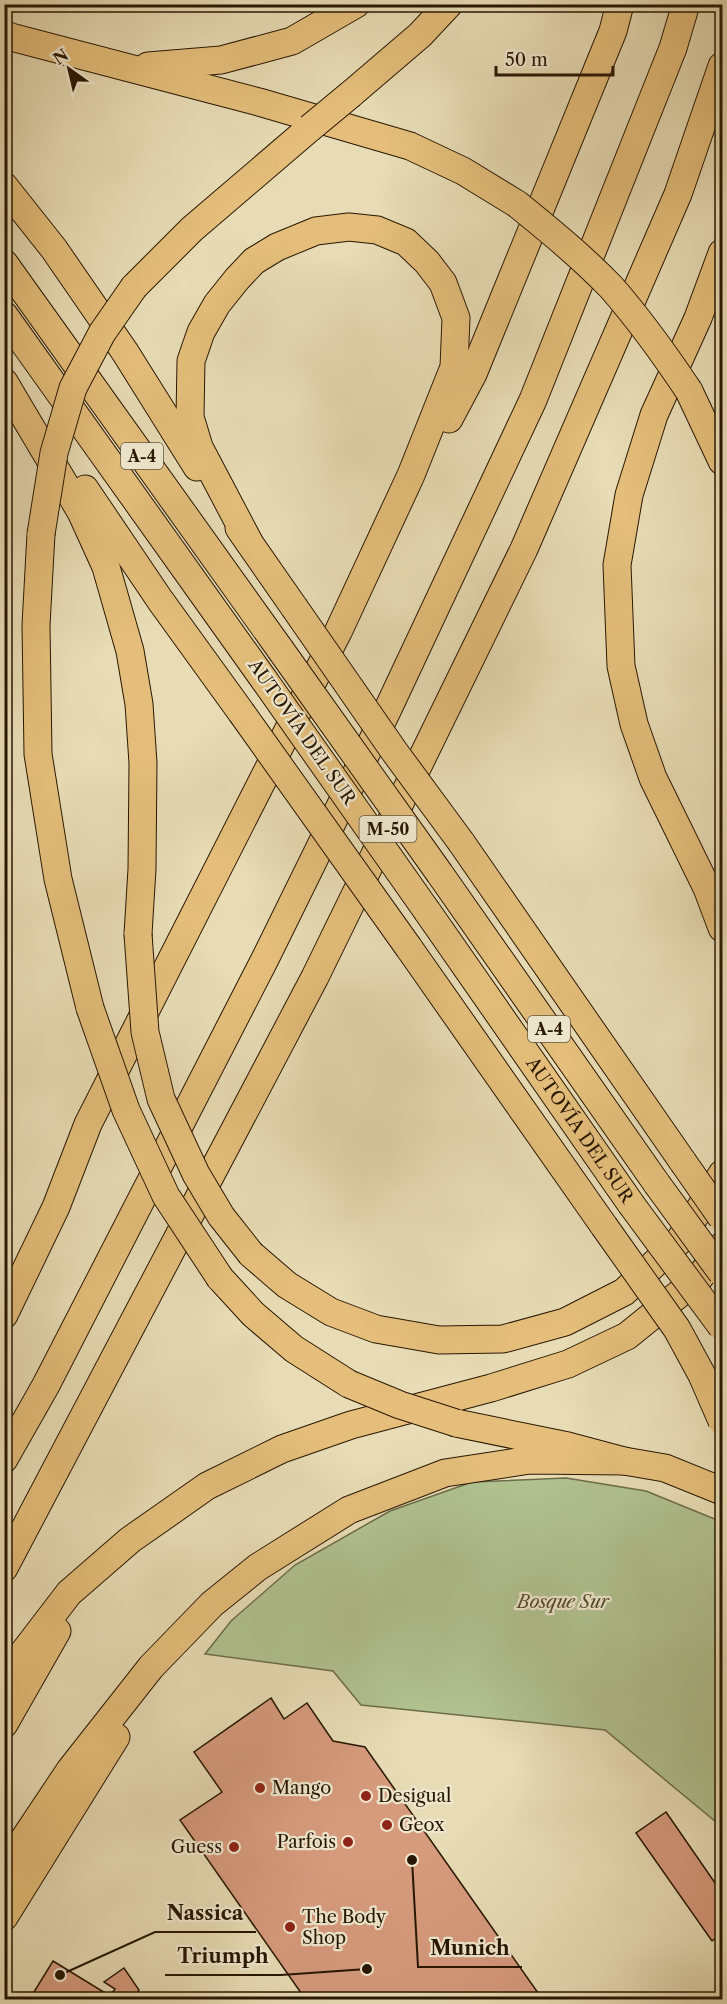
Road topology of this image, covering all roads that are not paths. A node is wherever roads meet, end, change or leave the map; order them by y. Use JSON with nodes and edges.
{"nodes":[{"id":1,"x":356,"y":4,"type":"edge"},
{"id":2,"x":449,"y":4,"type":"edge"},
{"id":3,"x":620,"y":4,"type":"edge"},
{"id":4,"x":686,"y":4,"type":"edge"},
{"id":5,"x":4,"y":34,"type":"edge"},
{"id":6,"x":723,"y":66,"type":"edge"},
{"id":7,"x":129,"y":68,"type":"junction"},
{"id":8,"x":4,"y":186,"type":"edge"},
{"id":9,"x":723,"y":253,"type":"edge"},
{"id":10,"x":4,"y":264,"type":"edge"},
{"id":11,"x":4,"y":315,"type":"edge"},
{"id":12,"x":4,"y":380,"type":"edge"},
{"id":13,"x":723,"y":461,"type":"edge"},
{"id":14,"x":249,"y":542,"type":"junction"},
{"id":15,"x":339,"y":630,"type":"junction"},
{"id":16,"x":723,"y":928,"type":"edge"},
{"id":17,"x":723,"y":1174,"type":"edge"},
{"id":18,"x":723,"y":1218,"type":"edge"},
{"id":19,"x":723,"y":1246,"type":"edge"},
{"id":20,"x":723,"y":1274,"type":"edge"},
{"id":21,"x":4,"y":1315,"type":"edge"},
{"id":22,"x":723,"y":1327,"type":"edge"},
{"id":23,"x":723,"y":1421,"type":"edge"},
{"id":24,"x":4,"y":1460,"type":"edge"},
{"id":25,"x":624,"y":1461,"type":"junction"},
{"id":26,"x":723,"y":1491,"type":"edge"},
{"id":27,"x":130,"y":1540,"type":"junction"},
{"id":28,"x":258,"y":1566,"type":"junction"},
{"id":29,"x":4,"y":1568,"type":"edge"},
{"id":30,"x":4,"y":1683,"type":"edge"},
{"id":31,"x":4,"y":1724,"type":"edge"},
{"id":32,"x":4,"y":1869,"type":"edge"},
{"id":33,"x":4,"y":1917,"type":"edge"}],
"edges":[{"from":1,"to":7,"type":"highway"},
{"from":2,"to":25,"type":"highway","bridge":true},
{"from":3,"to":15,"type":"highway"},
{"from":4,"to":24,"type":"highway","number":"M-50"},
{"from":5,"to":7,"type":"highway"},
{"from":6,"to":29,"type":"highway","number":"M-50"},
{"from":7,"to":13,"type":"highway","bridge":true},
{"from":8,"to":14,"type":"highway"},
{"from":9,"to":16,"type":"highway"},
{"from":10,"to":20,"type":"highway","name":"AUTOVÍA DEL SUR","number":"A-4","bridge":true},
{"from":11,"to":22,"type":"highway","name":"AUTOVÍA DEL SUR","number":"A-4","bridge":true},
{"from":12,"to":17,"type":"highway","bridge":true},
{"from":12,"to":23,"type":"highway","bridge":true},
{"from":14,"to":15,"type":"highway"},
{"from":14,"to":18,"type":"highway","bridge":true},
{"from":15,"to":21,"type":"highway"},
{"from":19,"to":27,"type":"highway"},
{"from":25,"to":26,"type":"highway"},
{"from":25,"to":28,"type":"highway"},
{"from":27,"to":30,"type":"highway"},
{"from":27,"to":31,"type":"highway"},
{"from":28,"to":32,"type":"highway"},
{"from":28,"to":33,"type":"highway"}]}
